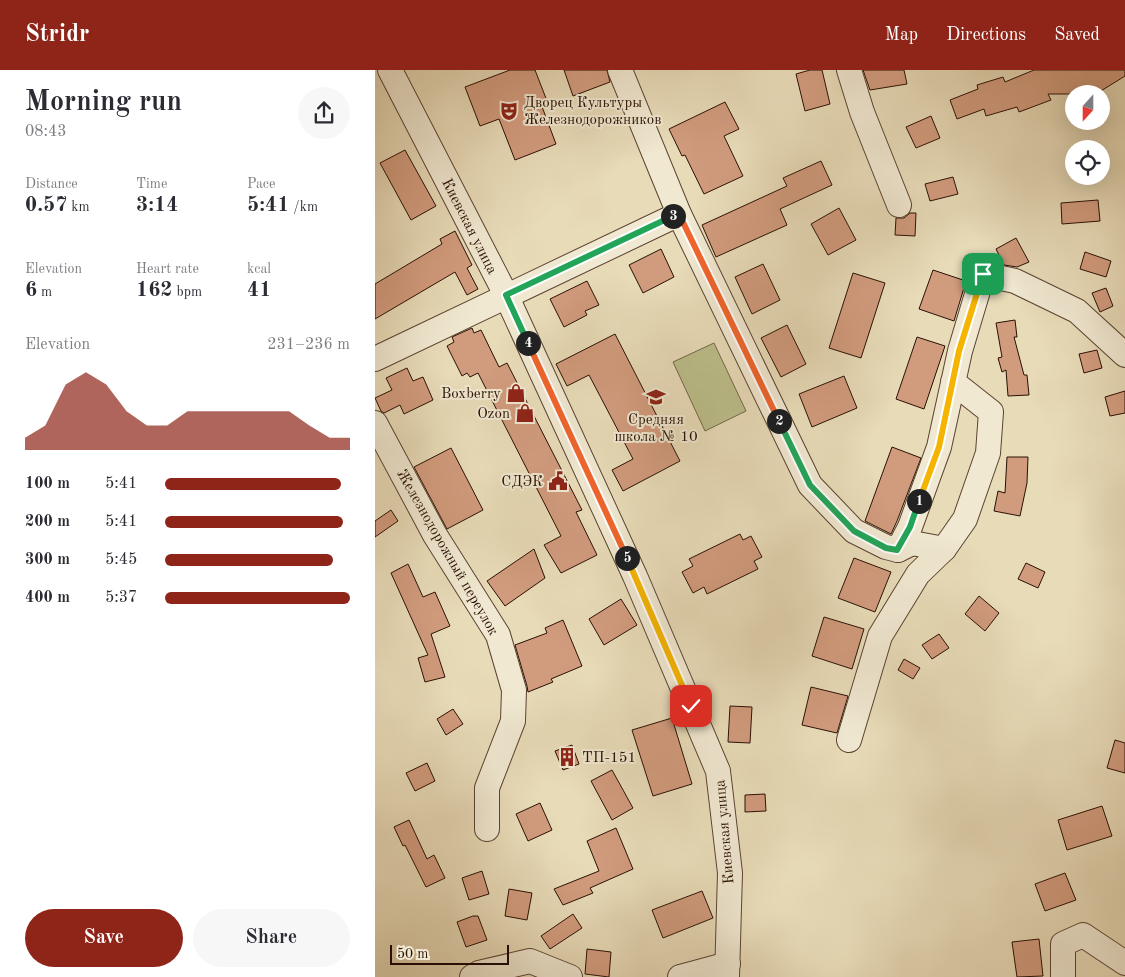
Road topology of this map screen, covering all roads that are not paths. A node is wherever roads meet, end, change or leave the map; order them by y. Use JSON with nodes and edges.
{"nodes":[{"id":1,"x":390,"y":70,"type":"edge"},
{"id":2,"x":620,"y":70,"type":"edge"},
{"id":3,"x":849,"y":70,"type":"edge"},
{"id":4,"x":899,"y":204,"type":"dead end"},
{"id":5,"x":679,"y":214,"type":"junction"},
{"id":6,"x":506,"y":295,"type":"junction"},
{"id":7,"x":1125,"y":355,"type":"edge"},
{"id":8,"x":375,"y":359,"type":"edge"},
{"id":9,"x":953,"y":382,"type":"junction"},
{"id":10,"x":375,"y":423,"type":"edge"},
{"id":11,"x":944,"y":549,"type":"junction"},
{"id":12,"x":897,"y":550,"type":"junction"},
{"id":13,"x":849,"y":740,"type":"dead end"},
{"id":14,"x":487,"y":829,"type":"dead end"},
{"id":15,"x":1125,"y":963,"type":"edge"},
{"id":16,"x":727,"y":971,"type":"edge"},
{"id":17,"x":472,"y":977,"type":"edge"},
{"id":18,"x":570,"y":977,"type":"edge"},
{"id":19,"x":680,"y":977,"type":"edge"},
{"id":20,"x":1063,"y":977,"type":"edge"}],
"edges":[{"from":1,"to":6,"type":"street","name":"Киевская улица"},
{"from":2,"to":5,"type":"street"},
{"from":3,"to":4,"type":"street"},
{"from":5,"to":6,"type":"street"},
{"from":5,"to":12,"type":"street"},
{"from":6,"to":8,"type":"street"},
{"from":6,"to":16,"type":"street","name":"Киевская улица"},
{"from":7,"to":9,"type":"street"},
{"from":9,"to":11,"type":"street"},
{"from":9,"to":12,"type":"street"},
{"from":10,"to":14,"type":"street","name":"Железнодорожный переулок"},
{"from":11,"to":12,"type":"street"},
{"from":11,"to":13,"type":"street"},
{"from":15,"to":20,"type":"street"},
{"from":16,"to":19,"type":"street"},
{"from":17,"to":18,"type":"street"}]}
